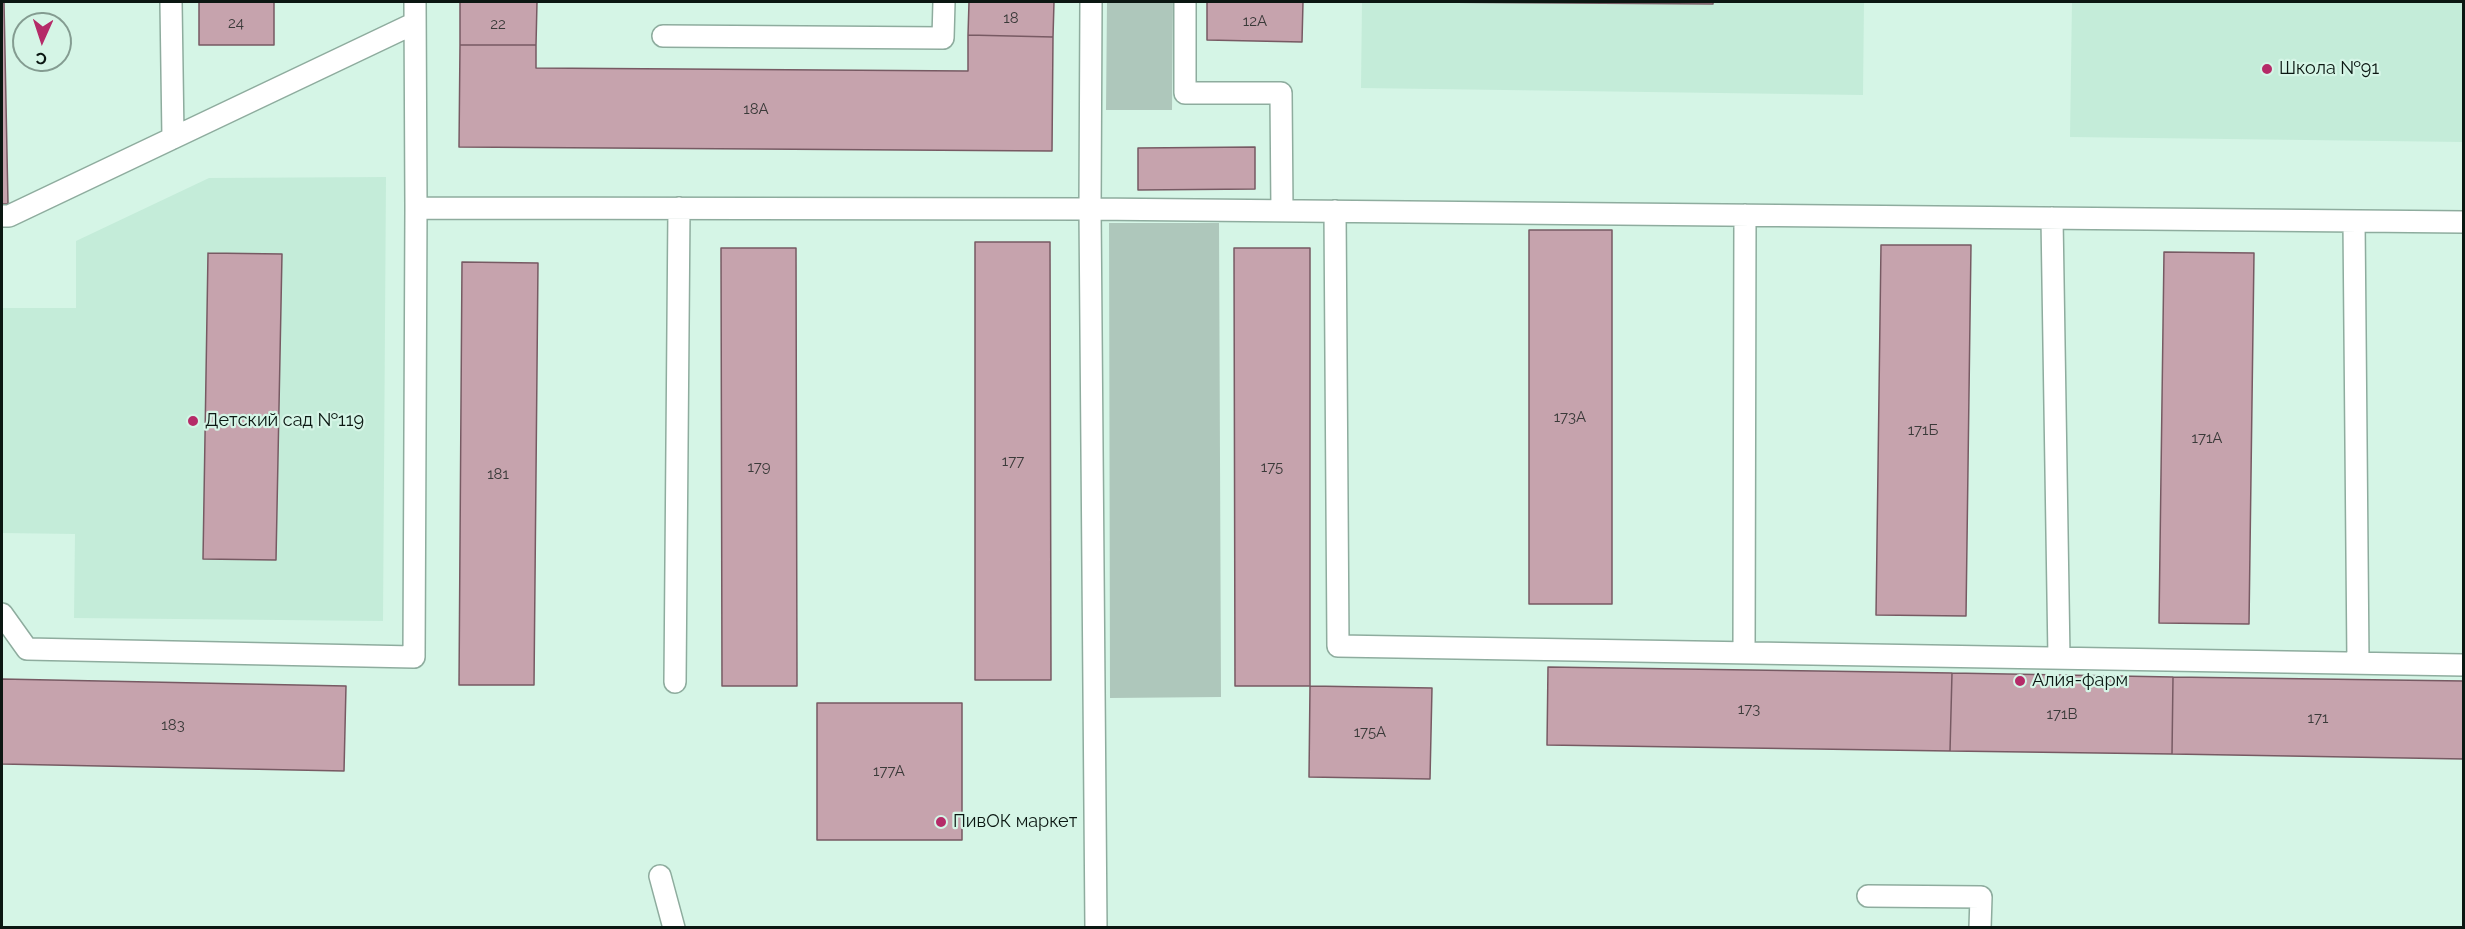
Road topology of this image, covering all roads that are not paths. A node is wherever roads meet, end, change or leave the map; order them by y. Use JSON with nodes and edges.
{"nodes":[{"id":1,"x":171,"y":2,"type":"edge"},
{"id":2,"x":415,"y":2,"type":"edge"},
{"id":3,"x":944,"y":2,"type":"edge"},
{"id":4,"x":1091,"y":2,"type":"edge"},
{"id":5,"x":1185,"y":2,"type":"edge"},
{"id":6,"x":415,"y":23,"type":"junction"},
{"id":7,"x":663,"y":36,"type":"dead end"},
{"id":8,"x":173,"y":138,"type":"junction"},
{"id":9,"x":416,"y":208,"type":"junction"},
{"id":10,"x":679,"y":208,"type":"junction"},
{"id":11,"x":1090,"y":209,"type":"junction"},
{"id":12,"x":1282,"y":211,"type":"junction"},
{"id":13,"x":1335,"y":211,"type":"junction"},
{"id":14,"x":1745,"y":215,"type":"junction"},
{"id":15,"x":2,"y":216,"type":"edge"},
{"id":16,"x":2052,"y":218,"type":"junction"},
{"id":17,"x":2354,"y":221,"type":"junction"},
{"id":18,"x":2463,"y":222,"type":"edge"},
{"id":19,"x":2,"y":614,"type":"edge"},
{"id":20,"x":1744,"y":652,"type":"junction"},
{"id":21,"x":2059,"y":658,"type":"junction"},
{"id":22,"x":2358,"y":663,"type":"junction"},
{"id":23,"x":2463,"y":665,"type":"edge"},
{"id":24,"x":675,"y":682,"type":"dead end"},
{"id":25,"x":660,"y":876,"type":"dead end"},
{"id":26,"x":1868,"y":896,"type":"dead end"},
{"id":27,"x":674,"y":927,"type":"edge"},
{"id":28,"x":1096,"y":927,"type":"edge"},
{"id":29,"x":1980,"y":927,"type":"edge"}],
"edges":[{"from":1,"to":8,"type":"lane"},
{"from":2,"to":6,"type":"lane"},
{"from":3,"to":7,"type":"lane"},
{"from":4,"to":11,"type":"lane"},
{"from":5,"to":12,"type":"lane"},
{"from":6,"to":8,"type":"lane"},
{"from":6,"to":9,"type":"lane"},
{"from":8,"to":15,"type":"lane"},
{"from":9,"to":10,"type":"lane"},
{"from":9,"to":19,"type":"lane"},
{"from":10,"to":11,"type":"lane"},
{"from":10,"to":24,"type":"lane"},
{"from":11,"to":12,"type":"lane"},
{"from":11,"to":28,"type":"lane"},
{"from":12,"to":13,"type":"lane"},
{"from":13,"to":14,"type":"lane"},
{"from":13,"to":20,"type":"lane"},
{"from":14,"to":16,"type":"lane"},
{"from":14,"to":20,"type":"lane"},
{"from":16,"to":17,"type":"lane"},
{"from":16,"to":21,"type":"lane"},
{"from":17,"to":18,"type":"lane"},
{"from":17,"to":22,"type":"lane"},
{"from":20,"to":21,"type":"lane"},
{"from":21,"to":22,"type":"lane"},
{"from":22,"to":23,"type":"lane"},
{"from":25,"to":27,"type":"lane"},
{"from":26,"to":29,"type":"lane"}]}
